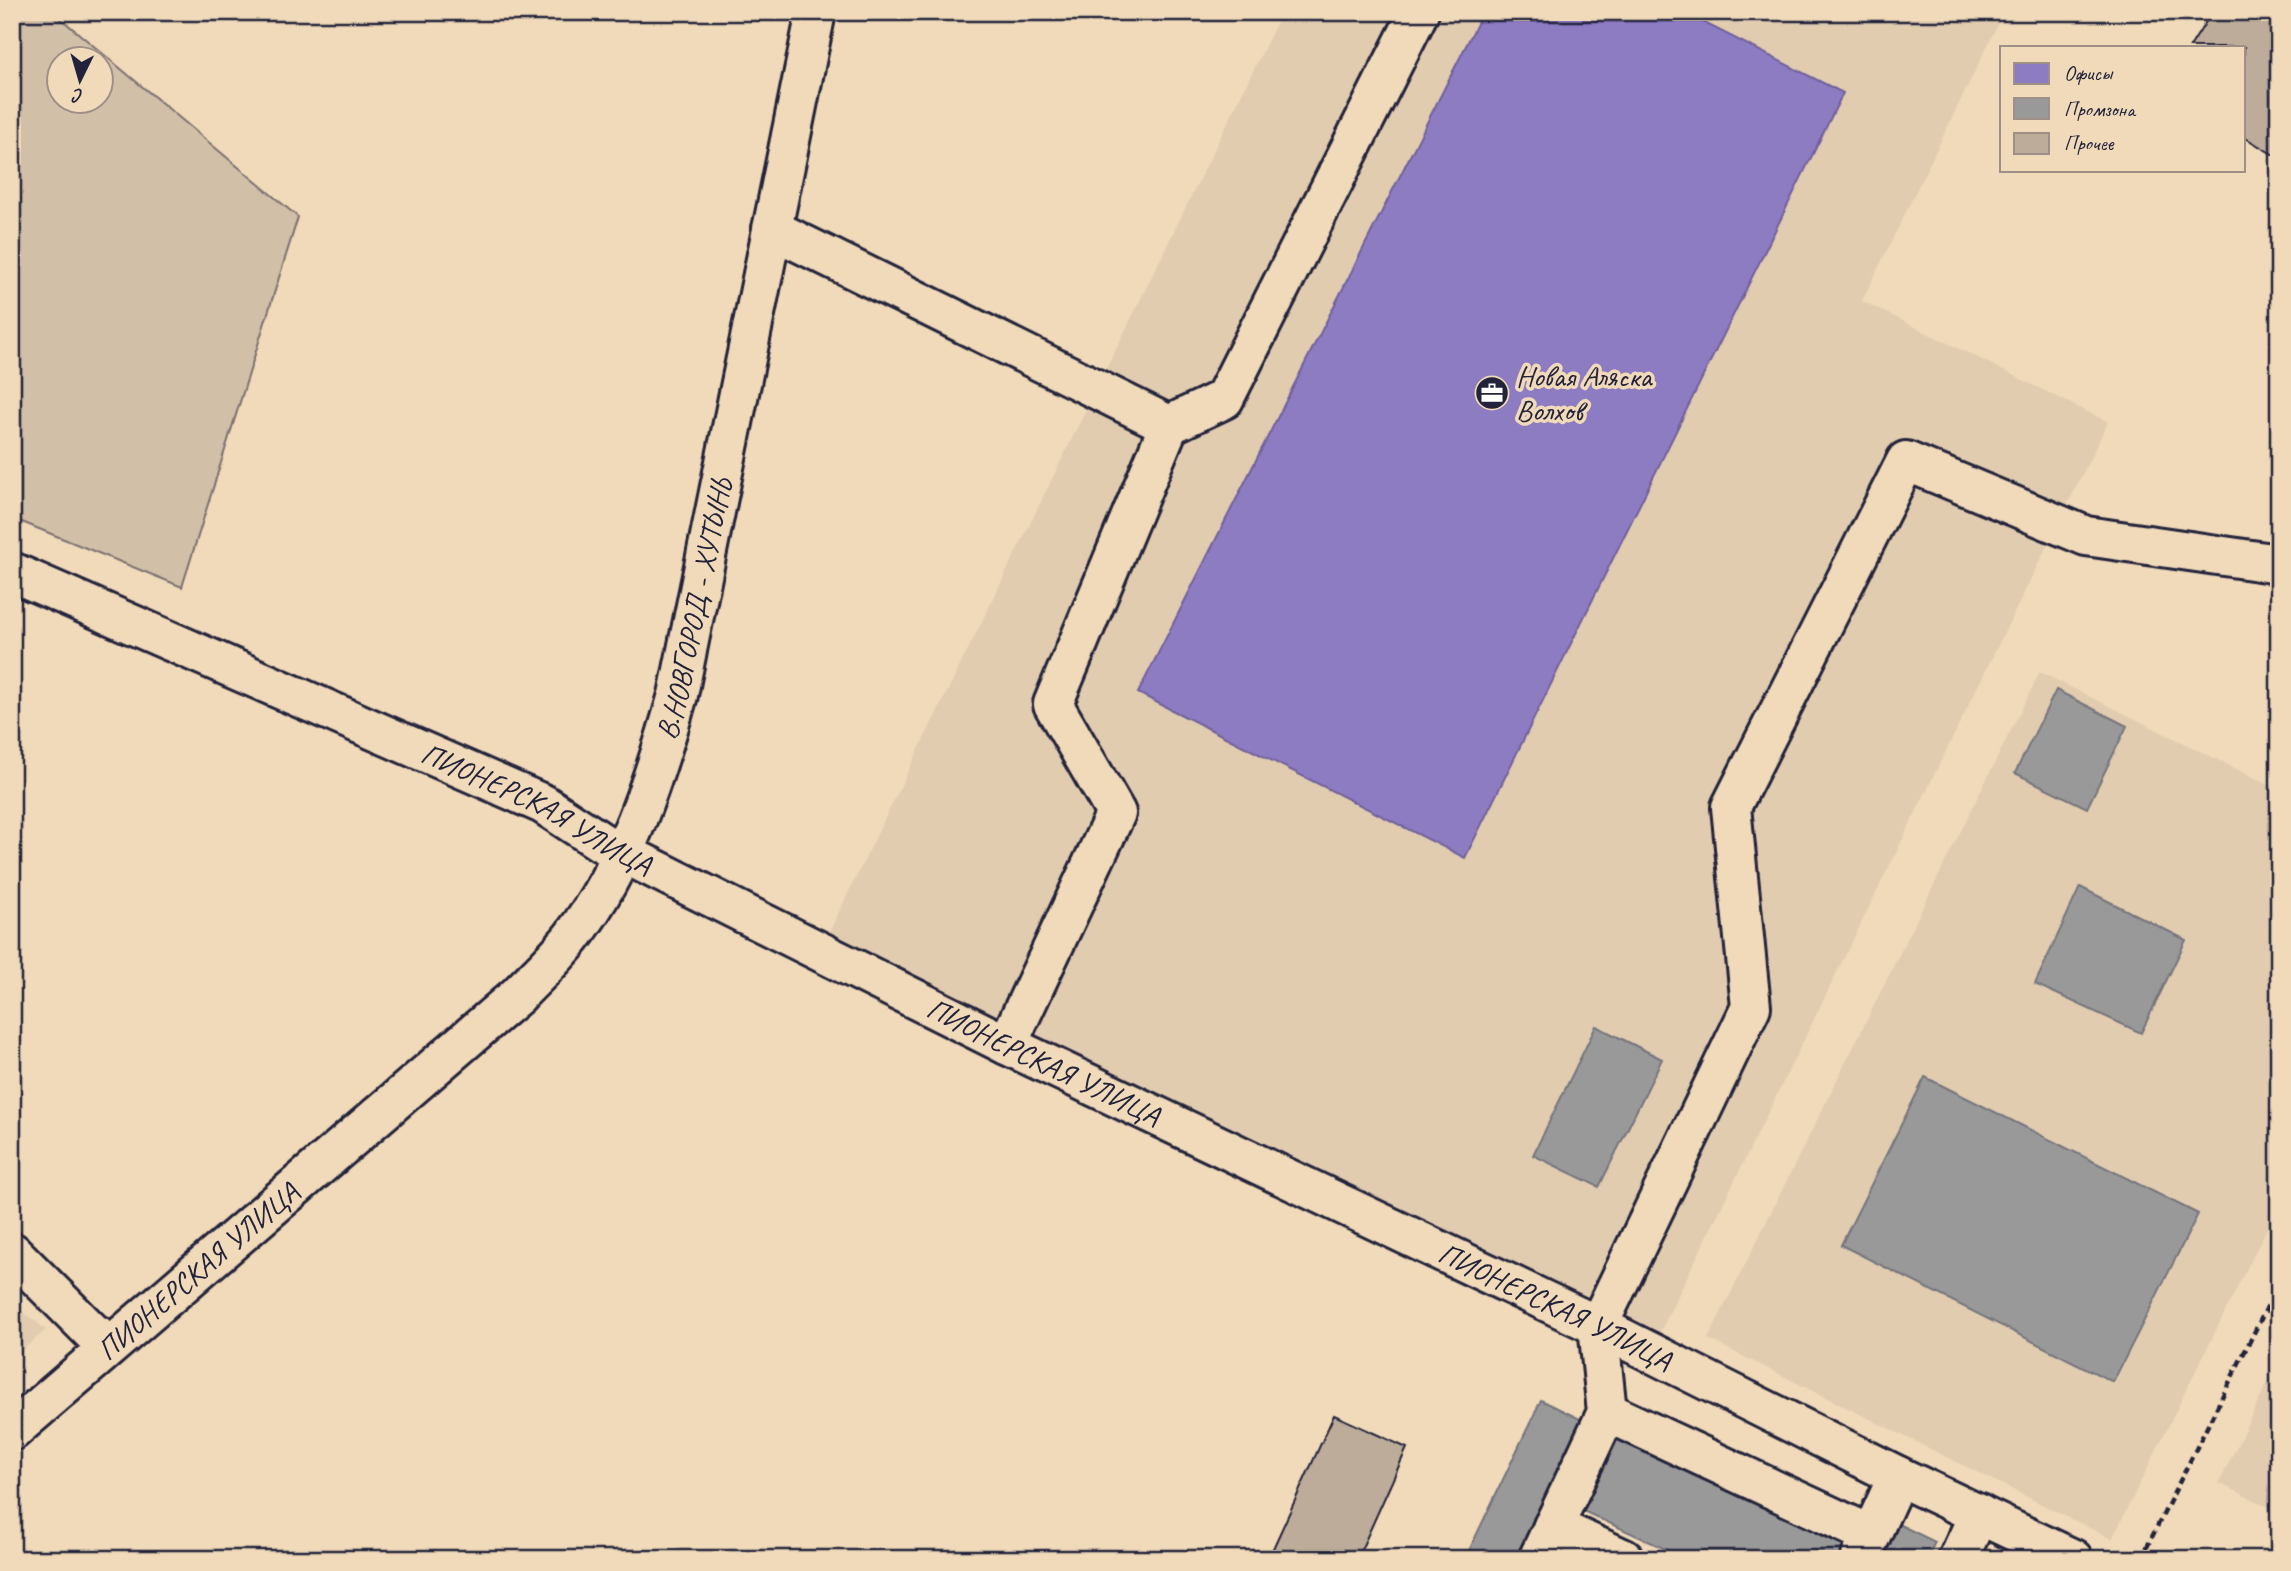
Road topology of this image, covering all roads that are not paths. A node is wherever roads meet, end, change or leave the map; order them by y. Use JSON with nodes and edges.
{"nodes":[{"id":1,"x":816,"y":12,"type":"edge"},
{"id":2,"x":1419,"y":12,"type":"edge"},
{"id":3,"x":772,"y":229,"type":"junction"},
{"id":4,"x":1168,"y":425,"type":"junction"},
{"id":5,"x":2279,"y":564,"type":"edge"},
{"id":6,"x":12,"y":572,"type":"edge"},
{"id":7,"x":625,"y":851,"type":"junction"},
{"id":8,"x":1007,"y":1045,"type":"junction"},
{"id":9,"x":384,"y":1110,"type":"joint"},
{"id":10,"x":12,"y":1252,"type":"edge"},
{"id":11,"x":1598,"y":1326,"type":"junction"},
{"id":12,"x":112,"y":1344,"type":"junction"},
{"id":13,"x":1607,"y":1412,"type":"junction"},
{"id":14,"x":12,"y":1431,"type":"edge"},
{"id":15,"x":1898,"y":1476,"type":"junction"},
{"id":16,"x":1979,"y":1514,"type":"junction"},
{"id":17,"x":1546,"y":1543,"type":"edge"},
{"id":18,"x":1865,"y":1547,"type":"edge"},
{"id":19,"x":1624,"y":1559,"type":"edge"},
{"id":20,"x":1958,"y":1559,"type":"edge"},
{"id":21,"x":2073,"y":1559,"type":"edge"}],
"edges":[{"from":1,"to":3,"type":"street","name":"В.НОВГОРОД - ХУТЫНЬ"},
{"from":2,"to":4,"type":"street"},
{"from":3,"to":4,"type":"street"},
{"from":3,"to":7,"type":"street","name":"В.НОВГОРОД - ХУТЫНЬ"},
{"from":4,"to":8,"type":"street"},
{"from":5,"to":11,"type":"street"},
{"from":6,"to":7,"type":"street","name":"ПИОНЕРСКАЯ УЛИЦА"},
{"from":7,"to":8,"type":"street","name":"ПИОНЕРСКАЯ УЛИЦА"},
{"from":7,"to":9,"type":"street","name":"В.НОВГОРОД - ХУТЫНЬ"},
{"from":8,"to":11,"type":"street","name":"ПИОНЕРСКАЯ УЛИЦА"},
{"from":9,"to":12,"type":"street","name":"ПИОНЕРСКАЯ УЛИЦА"},
{"from":10,"to":12,"type":"street"},
{"from":11,"to":13,"type":"street"},
{"from":11,"to":15,"type":"street","name":"ПИОНЕРСКАЯ УЛИЦА"},
{"from":12,"to":14,"type":"street","name":"ПИОНЕРСКАЯ УЛИЦА"},
{"from":13,"to":17,"type":"street"},
{"from":13,"to":18,"type":"street"},
{"from":15,"to":16,"type":"street","name":"ПИОНЕРСКАЯ УЛИЦА"},
{"from":15,"to":18,"type":"street"},
{"from":16,"to":20,"type":"street"},
{"from":16,"to":21,"type":"street","name":"ПИОНЕРСКАЯ УЛИЦА"},
{"from":17,"to":19,"type":"street"}]}
